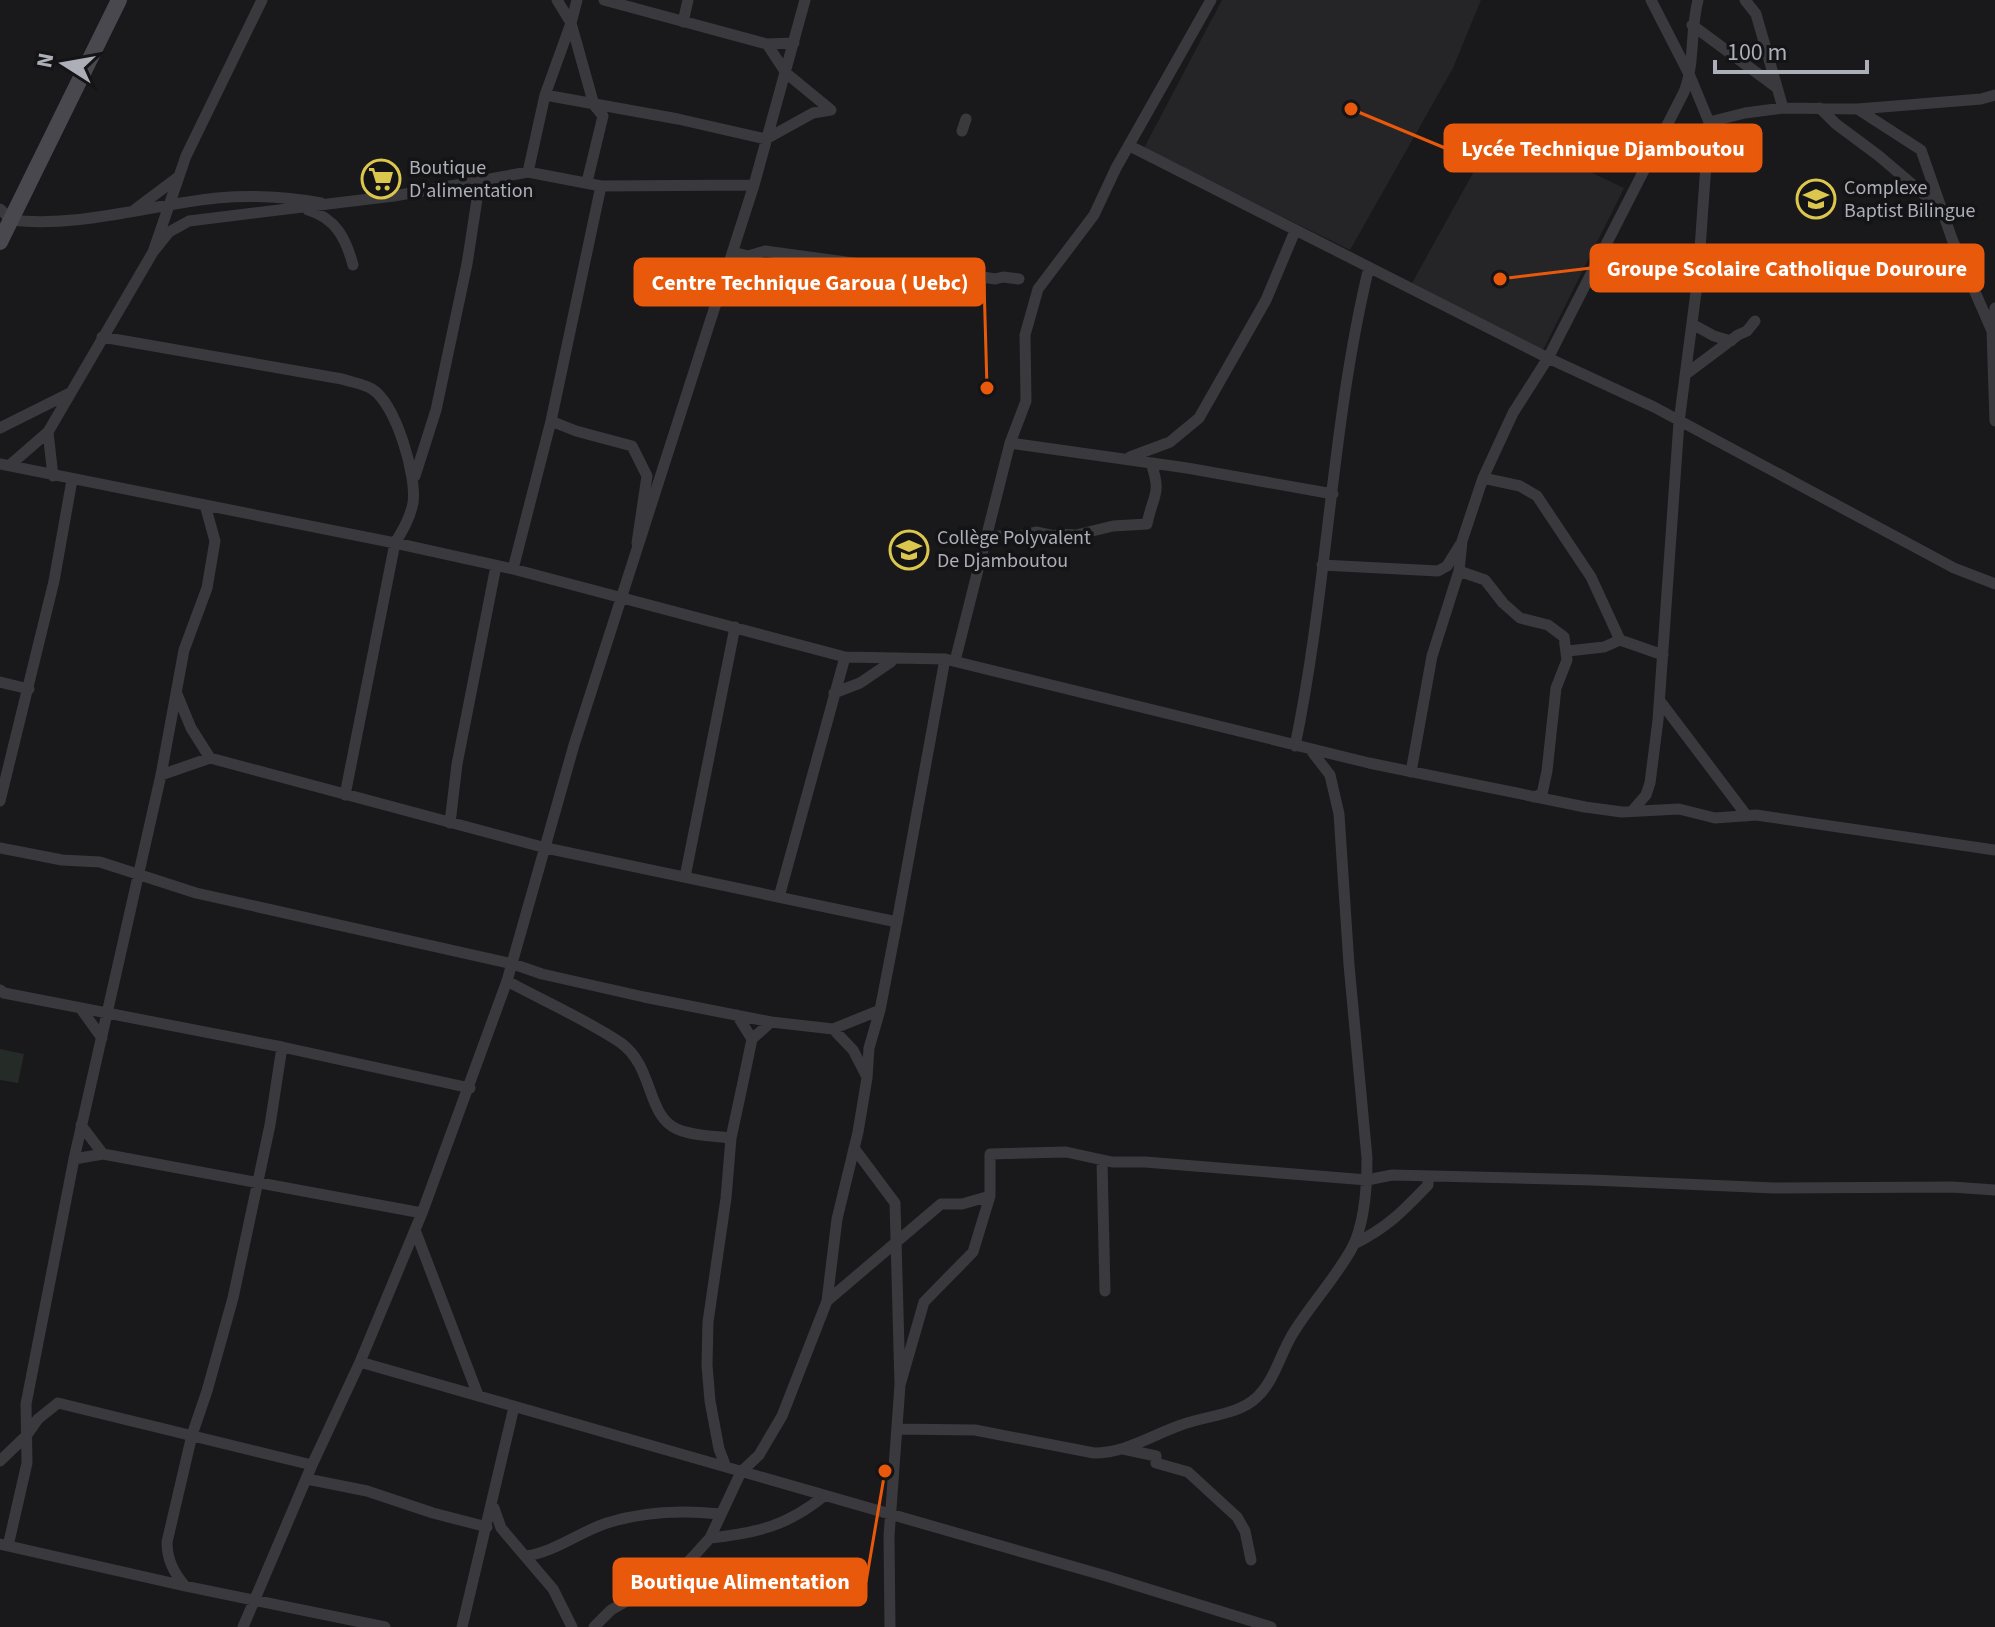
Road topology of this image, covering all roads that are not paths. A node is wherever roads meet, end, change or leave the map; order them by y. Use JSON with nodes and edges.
{"nodes":[{"id":1,"x":119,"y":0,"type":"edge"},
{"id":2,"x":262,"y":0,"type":"edge"},
{"id":3,"x":557,"y":0,"type":"edge"},
{"id":4,"x":577,"y":0,"type":"edge"},
{"id":5,"x":604,"y":0,"type":"edge"},
{"id":6,"x":688,"y":0,"type":"edge"},
{"id":7,"x":805,"y":0,"type":"edge"},
{"id":8,"x":1211,"y":0,"type":"edge"},
{"id":9,"x":1651,"y":0,"type":"edge"},
{"id":10,"x":1698,"y":0,"type":"edge"},
{"id":11,"x":1745,"y":0,"type":"edge"},
{"id":12,"x":683,"y":22,"type":"junction"},
{"id":13,"x":571,"y":23,"type":"junction"},
{"id":14,"x":1692,"y":25,"type":"junction"},
{"id":15,"x":794,"y":43,"type":"junction"},
{"id":16,"x":767,"y":44,"type":"junction"},
{"id":17,"x":786,"y":73,"type":"junction"},
{"id":18,"x":1690,"y":76,"type":"junction"},
{"id":19,"x":1776,"y":87,"type":"junction"},
{"id":20,"x":545,"y":95,"type":"junction"},
{"id":21,"x":1995,"y":95,"type":"edge"},
{"id":22,"x":1981,"y":99,"type":"junction"},
{"id":23,"x":594,"y":105,"type":"junction"},
{"id":24,"x":1995,"y":106,"type":"edge"},
{"id":25,"x":1783,"y":108,"type":"junction"},
{"id":26,"x":1820,"y":108,"type":"junction"},
{"id":27,"x":1858,"y":109,"type":"junction"},
{"id":28,"x":1709,"y":122,"type":"junction"},
{"id":29,"x":766,"y":139,"type":"junction"},
{"id":30,"x":1130,"y":146,"type":"junction"},
{"id":31,"x":528,"y":172,"type":"junction"},
{"id":32,"x":177,"y":177,"type":"junction"},
{"id":33,"x":480,"y":180,"type":"junction"},
{"id":34,"x":587,"y":182,"type":"junction"},
{"id":35,"x":754,"y":185,"type":"junction"},
{"id":36,"x":601,"y":186,"type":"junction"},
{"id":37,"x":328,"y":205,"type":"junction"},
{"id":38,"x":167,"y":207,"type":"junction"},
{"id":39,"x":1940,"y":208,"type":"junction"},
{"id":40,"x":300,"y":209,"type":"junction"},
{"id":41,"x":132,"y":212,"type":"junction"},
{"id":42,"x":5,"y":214,"type":"edge"},
{"id":43,"x":1295,"y":231,"type":"junction"},
{"id":44,"x":0,"y":242,"type":"edge"},
{"id":45,"x":153,"y":252,"type":"junction"},
{"id":46,"x":733,"y":252,"type":"junction"},
{"id":47,"x":353,"y":265,"type":"dead end"},
{"id":48,"x":1369,"y":267,"type":"junction"},
{"id":49,"x":1019,"y":279,"type":"dead end"},
{"id":50,"x":1995,"y":308,"type":"edge"},
{"id":51,"x":1755,"y":321,"type":"dead end"},
{"id":52,"x":1692,"y":324,"type":"junction"},
{"id":53,"x":1992,"y":331,"type":"junction"},
{"id":54,"x":102,"y":337,"type":"junction"},
{"id":55,"x":1731,"y":341,"type":"junction"},
{"id":56,"x":1548,"y":358,"type":"junction"},
{"id":57,"x":1686,"y":374,"type":"junction"},
{"id":58,"x":70,"y":392,"type":"junction"},
{"id":59,"x":551,"y":421,"type":"junction"},
{"id":60,"x":1995,"y":421,"type":"edge"},
{"id":61,"x":1679,"y":422,"type":"junction"},
{"id":62,"x":0,"y":428,"type":"edge"},
{"id":63,"x":48,"y":432,"type":"junction"},
{"id":64,"x":1010,"y":443,"type":"junction"},
{"id":65,"x":1123,"y":458,"type":"junction"},
{"id":66,"x":1151,"y":463,"type":"junction"},
{"id":67,"x":5,"y":464,"type":"edge"},
{"id":68,"x":53,"y":476,"type":"junction"},
{"id":69,"x":414,"y":478,"type":"junction"},
{"id":70,"x":1483,"y":478,"type":"junction"},
{"id":71,"x":72,"y":480,"type":"junction"},
{"id":72,"x":1333,"y":494,"type":"junction"},
{"id":73,"x":205,"y":505,"type":"junction"},
{"id":74,"x":988,"y":536,"type":"junction"},
{"id":75,"x":1462,"y":541,"type":"junction"},
{"id":76,"x":395,"y":543,"type":"junction"},
{"id":77,"x":638,"y":555,"type":"junction"},
{"id":78,"x":1322,"y":565,"type":"junction"},
{"id":79,"x":496,"y":566,"type":"junction"},
{"id":80,"x":513,"y":569,"type":"junction"},
{"id":81,"x":1459,"y":571,"type":"junction"},
{"id":82,"x":1995,"y":584,"type":"edge"},
{"id":83,"x":622,"y":597,"type":"junction"},
{"id":84,"x":735,"y":627,"type":"junction"},
{"id":85,"x":1620,"y":640,"type":"junction"},
{"id":86,"x":1568,"y":651,"type":"junction"},
{"id":87,"x":1663,"y":655,"type":"junction"},
{"id":88,"x":844,"y":658,"type":"junction"},
{"id":89,"x":950,"y":660,"type":"junction"},
{"id":90,"x":891,"y":662,"type":"junction"},
{"id":91,"x":0,"y":682,"type":"edge"},
{"id":92,"x":29,"y":689,"type":"junction"},
{"id":93,"x":176,"y":691,"type":"junction"},
{"id":94,"x":834,"y":693,"type":"junction"},
{"id":95,"x":1660,"y":701,"type":"junction"},
{"id":96,"x":1295,"y":746,"type":"junction"},
{"id":97,"x":1310,"y":749,"type":"junction"},
{"id":98,"x":210,"y":758,"type":"junction"},
{"id":99,"x":1411,"y":772,"type":"junction"},
{"id":100,"x":161,"y":775,"type":"junction"},
{"id":101,"x":345,"y":795,"type":"junction"},
{"id":102,"x":1532,"y":797,"type":"junction"},
{"id":103,"x":0,"y":801,"type":"edge"},
{"id":104,"x":1632,"y":811,"type":"junction"},
{"id":105,"x":1747,"y":816,"type":"junction"},
{"id":106,"x":450,"y":823,"type":"junction"},
{"id":107,"x":0,"y":848,"type":"edge"},
{"id":108,"x":546,"y":848,"type":"junction"},
{"id":109,"x":1995,"y":850,"type":"edge"},
{"id":110,"x":138,"y":873,"type":"junction"},
{"id":111,"x":685,"y":877,"type":"junction"},
{"id":112,"x":779,"y":897,"type":"junction"},
{"id":113,"x":897,"y":922,"type":"junction"},
{"id":114,"x":513,"y":964,"type":"junction"},
{"id":115,"x":507,"y":981,"type":"junction"},
{"id":116,"x":1,"y":993,"type":"edge"},
{"id":117,"x":81,"y":1009,"type":"junction"},
{"id":118,"x":880,"y":1010,"type":"junction"},
{"id":119,"x":108,"y":1014,"type":"junction"},
{"id":120,"x":737,"y":1015,"type":"junction"},
{"id":121,"x":771,"y":1022,"type":"junction"},
{"id":122,"x":833,"y":1029,"type":"junction"},
{"id":123,"x":102,"y":1038,"type":"junction"},
{"id":124,"x":752,"y":1039,"type":"junction"},
{"id":125,"x":282,"y":1047,"type":"junction"},
{"id":126,"x":867,"y":1078,"type":"junction"},
{"id":127,"x":470,"y":1088,"type":"junction"},
{"id":128,"x":81,"y":1125,"type":"junction"},
{"id":129,"x":731,"y":1138,"type":"junction"},
{"id":130,"x":854,"y":1148,"type":"junction"},
{"id":131,"x":103,"y":1154,"type":"junction"},
{"id":132,"x":74,"y":1159,"type":"junction"},
{"id":133,"x":1102,"y":1161,"type":"junction"},
{"id":134,"x":1428,"y":1176,"type":"junction"},
{"id":135,"x":1367,"y":1180,"type":"junction"},
{"id":136,"x":257,"y":1183,"type":"junction"},
{"id":137,"x":1995,"y":1190,"type":"edge"},
{"id":138,"x":990,"y":1196,"type":"junction"},
{"id":139,"x":422,"y":1213,"type":"junction"},
{"id":140,"x":415,"y":1230,"type":"junction"},
{"id":141,"x":897,"y":1241,"type":"junction"},
{"id":142,"x":1354,"y":1244,"type":"junction"},
{"id":143,"x":1105,"y":1291,"type":"dead end"},
{"id":144,"x":827,"y":1301,"type":"junction"},
{"id":145,"x":360,"y":1362,"type":"junction"},
{"id":146,"x":900,"y":1385,"type":"junction"},
{"id":147,"x":478,"y":1395,"type":"junction"},
{"id":148,"x":514,"y":1407,"type":"junction"},
{"id":149,"x":897,"y":1429,"type":"junction"},
{"id":150,"x":192,"y":1435,"type":"junction"},
{"id":151,"x":26,"y":1436,"type":"junction"},
{"id":152,"x":1122,"y":1449,"type":"junction"},
{"id":153,"x":0,"y":1461,"type":"edge"},
{"id":154,"x":312,"y":1465,"type":"junction"},
{"id":155,"x":726,"y":1467,"type":"junction"},
{"id":156,"x":741,"y":1472,"type":"junction"},
{"id":157,"x":307,"y":1479,"type":"junction"},
{"id":158,"x":824,"y":1496,"type":"junction"},
{"id":159,"x":493,"y":1504,"type":"junction"},
{"id":160,"x":720,"y":1514,"type":"junction"},
{"id":161,"x":890,"y":1516,"type":"junction"},
{"id":162,"x":487,"y":1527,"type":"junction"},
{"id":163,"x":710,"y":1538,"type":"junction"},
{"id":164,"x":4,"y":1545,"type":"edge"},
{"id":165,"x":526,"y":1556,"type":"junction"},
{"id":166,"x":1251,"y":1560,"type":"dead end"},
{"id":167,"x":185,"y":1586,"type":"junction"},
{"id":168,"x":256,"y":1600,"type":"junction"},
{"id":169,"x":243,"y":1627,"type":"edge"},
{"id":170,"x":385,"y":1627,"type":"edge"},
{"id":171,"x":462,"y":1627,"type":"edge"},
{"id":172,"x":572,"y":1627,"type":"edge"},
{"id":173,"x":594,"y":1627,"type":"edge"},
{"id":174,"x":890,"y":1627,"type":"edge"},
{"id":175,"x":1271,"y":1627,"type":"edge"}],
"edges":[{"from":1,"to":42,"type":"main road"},
{"from":2,"to":32,"type":"street"},
{"from":3,"to":13,"type":"street"},
{"from":4,"to":13,"type":"street"},
{"from":5,"to":12,"type":"street"},
{"from":6,"to":12,"type":"street"},
{"from":7,"to":15,"type":"street"},
{"from":8,"to":30,"type":"street"},
{"from":9,"to":18,"type":"street"},
{"from":10,"to":14,"type":"street"},
{"from":11,"to":19,"type":"street"},
{"from":12,"to":16,"type":"street"},
{"from":13,"to":20,"type":"street"},
{"from":13,"to":23,"type":"street"},
{"from":14,"to":18,"type":"street"},
{"from":14,"to":19,"type":"street"},
{"from":15,"to":16,"type":"street"},
{"from":15,"to":17,"type":"street"},
{"from":16,"to":17,"type":"street"},
{"from":17,"to":29,"type":"street"},
{"from":17,"to":29,"type":"street"},
{"from":18,"to":28,"type":"street"},
{"from":18,"to":56,"type":"street"},
{"from":19,"to":25,"type":"street"},
{"from":20,"to":23,"type":"street"},
{"from":20,"to":31,"type":"street"},
{"from":21,"to":22,"type":"street"},
{"from":22,"to":24,"type":"street"},
{"from":22,"to":27,"type":"street"},
{"from":23,"to":29,"type":"street"},
{"from":23,"to":34,"type":"street"},
{"from":25,"to":26,"type":"street"},
{"from":25,"to":28,"type":"street"},
{"from":26,"to":27,"type":"street"},
{"from":26,"to":39,"type":"street"},
{"from":27,"to":39,"type":"street"},
{"from":28,"to":52,"type":"street"},
{"from":29,"to":35,"type":"street"},
{"from":30,"to":43,"type":"street"},
{"from":30,"to":64,"type":"street"},
{"from":31,"to":33,"type":"street"},
{"from":31,"to":34,"type":"street"},
{"from":32,"to":38,"type":"street"},
{"from":32,"to":41,"type":"street"},
{"from":33,"to":37,"type":"street"},
{"from":33,"to":69,"type":"street"},
{"from":34,"to":36,"type":"street"},
{"from":35,"to":36,"type":"street"},
{"from":35,"to":46,"type":"street"},
{"from":36,"to":59,"type":"street"},
{"from":37,"to":38,"type":"street"},
{"from":37,"to":40,"type":"street"},
{"from":38,"to":41,"type":"street"},
{"from":38,"to":45,"type":"street"},
{"from":39,"to":53,"type":"street"},
{"from":40,"to":45,"type":"street"},
{"from":40,"to":47,"type":"street"},
{"from":41,"to":42,"type":"street"},
{"from":42,"to":44,"type":"main road"},
{"from":43,"to":48,"type":"street"},
{"from":43,"to":65,"type":"street"},
{"from":45,"to":54,"type":"street"},
{"from":46,"to":49,"type":"street"},
{"from":46,"to":77,"type":"street"},
{"from":48,"to":56,"type":"street"},
{"from":48,"to":72,"type":"street"},
{"from":50,"to":53,"type":"street"},
{"from":51,"to":55,"type":"street"},
{"from":52,"to":55,"type":"street"},
{"from":52,"to":57,"type":"street"},
{"from":53,"to":60,"type":"street"},
{"from":54,"to":58,"type":"street"},
{"from":54,"to":69,"type":"street"},
{"from":55,"to":57,"type":"street"},
{"from":56,"to":61,"type":"street"},
{"from":56,"to":70,"type":"street"},
{"from":57,"to":61,"type":"street"},
{"from":58,"to":62,"type":"street"},
{"from":58,"to":63,"type":"street"},
{"from":59,"to":77,"type":"street"},
{"from":59,"to":80,"type":"street"},
{"from":61,"to":82,"type":"street"},
{"from":61,"to":87,"type":"street"},
{"from":63,"to":67,"type":"street"},
{"from":63,"to":68,"type":"street"},
{"from":64,"to":65,"type":"street"},
{"from":64,"to":74,"type":"street"},
{"from":65,"to":66,"type":"street"},
{"from":66,"to":72,"type":"street"},
{"from":66,"to":74,"type":"street"},
{"from":67,"to":68,"type":"street"},
{"from":68,"to":71,"type":"street"},
{"from":69,"to":76,"type":"street"},
{"from":70,"to":75,"type":"street"},
{"from":70,"to":85,"type":"street"},
{"from":71,"to":73,"type":"street"},
{"from":71,"to":92,"type":"street"},
{"from":72,"to":78,"type":"street"},
{"from":73,"to":76,"type":"street"},
{"from":73,"to":93,"type":"street"},
{"from":74,"to":89,"type":"street"},
{"from":75,"to":78,"type":"street"},
{"from":75,"to":81,"type":"street"},
{"from":76,"to":79,"type":"street"},
{"from":76,"to":101,"type":"street"},
{"from":77,"to":83,"type":"street"},
{"from":78,"to":96,"type":"street"},
{"from":79,"to":80,"type":"street"},
{"from":79,"to":106,"type":"street"},
{"from":80,"to":83,"type":"street"},
{"from":81,"to":86,"type":"street"},
{"from":81,"to":99,"type":"street"},
{"from":83,"to":84,"type":"street"},
{"from":83,"to":108,"type":"street"},
{"from":84,"to":88,"type":"street"},
{"from":84,"to":111,"type":"street"},
{"from":85,"to":86,"type":"street"},
{"from":85,"to":87,"type":"street"},
{"from":86,"to":102,"type":"street"},
{"from":87,"to":95,"type":"street"},
{"from":88,"to":89,"type":"street"},
{"from":88,"to":90,"type":"street"},
{"from":88,"to":94,"type":"street"},
{"from":89,"to":90,"type":"street"},
{"from":89,"to":96,"type":"street"},
{"from":89,"to":113,"type":"street"},
{"from":90,"to":94,"type":"street"},
{"from":91,"to":92,"type":"street"},
{"from":92,"to":103,"type":"street"},
{"from":93,"to":98,"type":"street"},
{"from":93,"to":100,"type":"street"},
{"from":94,"to":112,"type":"street"},
{"from":95,"to":104,"type":"street"},
{"from":95,"to":105,"type":"street"},
{"from":96,"to":97,"type":"street"},
{"from":97,"to":99,"type":"street"},
{"from":97,"to":135,"type":"street"},
{"from":98,"to":100,"type":"street"},
{"from":98,"to":101,"type":"street"},
{"from":99,"to":102,"type":"street"},
{"from":100,"to":110,"type":"street"},
{"from":101,"to":106,"type":"street"},
{"from":102,"to":104,"type":"street"},
{"from":104,"to":105,"type":"street"},
{"from":105,"to":109,"type":"street"},
{"from":106,"to":108,"type":"street"},
{"from":107,"to":110,"type":"street"},
{"from":108,"to":111,"type":"street"},
{"from":108,"to":114,"type":"street"},
{"from":110,"to":114,"type":"street"},
{"from":110,"to":119,"type":"street"},
{"from":111,"to":112,"type":"street"},
{"from":112,"to":113,"type":"street"},
{"from":113,"to":118,"type":"street"},
{"from":114,"to":115,"type":"street"},
{"from":114,"to":120,"type":"street"},
{"from":115,"to":127,"type":"street"},
{"from":115,"to":129,"type":"street"},
{"from":116,"to":117,"type":"street"},
{"from":117,"to":119,"type":"street"},
{"from":117,"to":123,"type":"street"},
{"from":118,"to":122,"type":"street"},
{"from":118,"to":126,"type":"street"},
{"from":119,"to":123,"type":"street"},
{"from":119,"to":125,"type":"street"},
{"from":120,"to":121,"type":"street"},
{"from":120,"to":124,"type":"street"},
{"from":121,"to":122,"type":"street"},
{"from":121,"to":124,"type":"street"},
{"from":122,"to":126,"type":"street"},
{"from":123,"to":128,"type":"street"},
{"from":124,"to":129,"type":"street"},
{"from":125,"to":127,"type":"street"},
{"from":125,"to":136,"type":"street"},
{"from":126,"to":130,"type":"street"},
{"from":127,"to":139,"type":"street"},
{"from":128,"to":131,"type":"street"},
{"from":128,"to":132,"type":"street"},
{"from":129,"to":155,"type":"street"},
{"from":130,"to":141,"type":"street"},
{"from":130,"to":144,"type":"street"},
{"from":131,"to":132,"type":"street"},
{"from":131,"to":136,"type":"street"},
{"from":132,"to":151,"type":"street"},
{"from":133,"to":135,"type":"street"},
{"from":133,"to":138,"type":"street"},
{"from":133,"to":143,"type":"street"},
{"from":134,"to":135,"type":"street"},
{"from":134,"to":137,"type":"street"},
{"from":134,"to":142,"type":"street"},
{"from":135,"to":142,"type":"street"},
{"from":136,"to":139,"type":"street"},
{"from":136,"to":150,"type":"street"},
{"from":138,"to":141,"type":"street"},
{"from":138,"to":146,"type":"street"},
{"from":139,"to":140,"type":"street"},
{"from":140,"to":145,"type":"street"},
{"from":140,"to":147,"type":"street"},
{"from":141,"to":144,"type":"street"},
{"from":141,"to":146,"type":"street"},
{"from":142,"to":152,"type":"street"},
{"from":144,"to":156,"type":"street"},
{"from":145,"to":147,"type":"street"},
{"from":145,"to":154,"type":"street"},
{"from":146,"to":149,"type":"street"},
{"from":147,"to":148,"type":"street"},
{"from":148,"to":155,"type":"street"},
{"from":148,"to":159,"type":"street"},
{"from":149,"to":152,"type":"street"},
{"from":149,"to":161,"type":"street"},
{"from":150,"to":151,"type":"street"},
{"from":150,"to":154,"type":"street"},
{"from":150,"to":167,"type":"street"},
{"from":151,"to":153,"type":"street"},
{"from":151,"to":164,"type":"street"},
{"from":152,"to":166,"type":"street"},
{"from":154,"to":157,"type":"street"},
{"from":155,"to":156,"type":"street"},
{"from":156,"to":158,"type":"street"},
{"from":156,"to":160,"type":"street"},
{"from":157,"to":162,"type":"street"},
{"from":157,"to":168,"type":"street"},
{"from":158,"to":161,"type":"street"},
{"from":158,"to":163,"type":"street"},
{"from":159,"to":162,"type":"street"},
{"from":159,"to":165,"type":"street"},
{"from":160,"to":163,"type":"street"},
{"from":160,"to":165,"type":"street"},
{"from":161,"to":174,"type":"street"},
{"from":161,"to":175,"type":"street"},
{"from":162,"to":171,"type":"street"},
{"from":163,"to":173,"type":"street"},
{"from":164,"to":167,"type":"street"},
{"from":165,"to":172,"type":"street"},
{"from":167,"to":168,"type":"street"},
{"from":168,"to":169,"type":"street"},
{"from":168,"to":170,"type":"street"}]}
